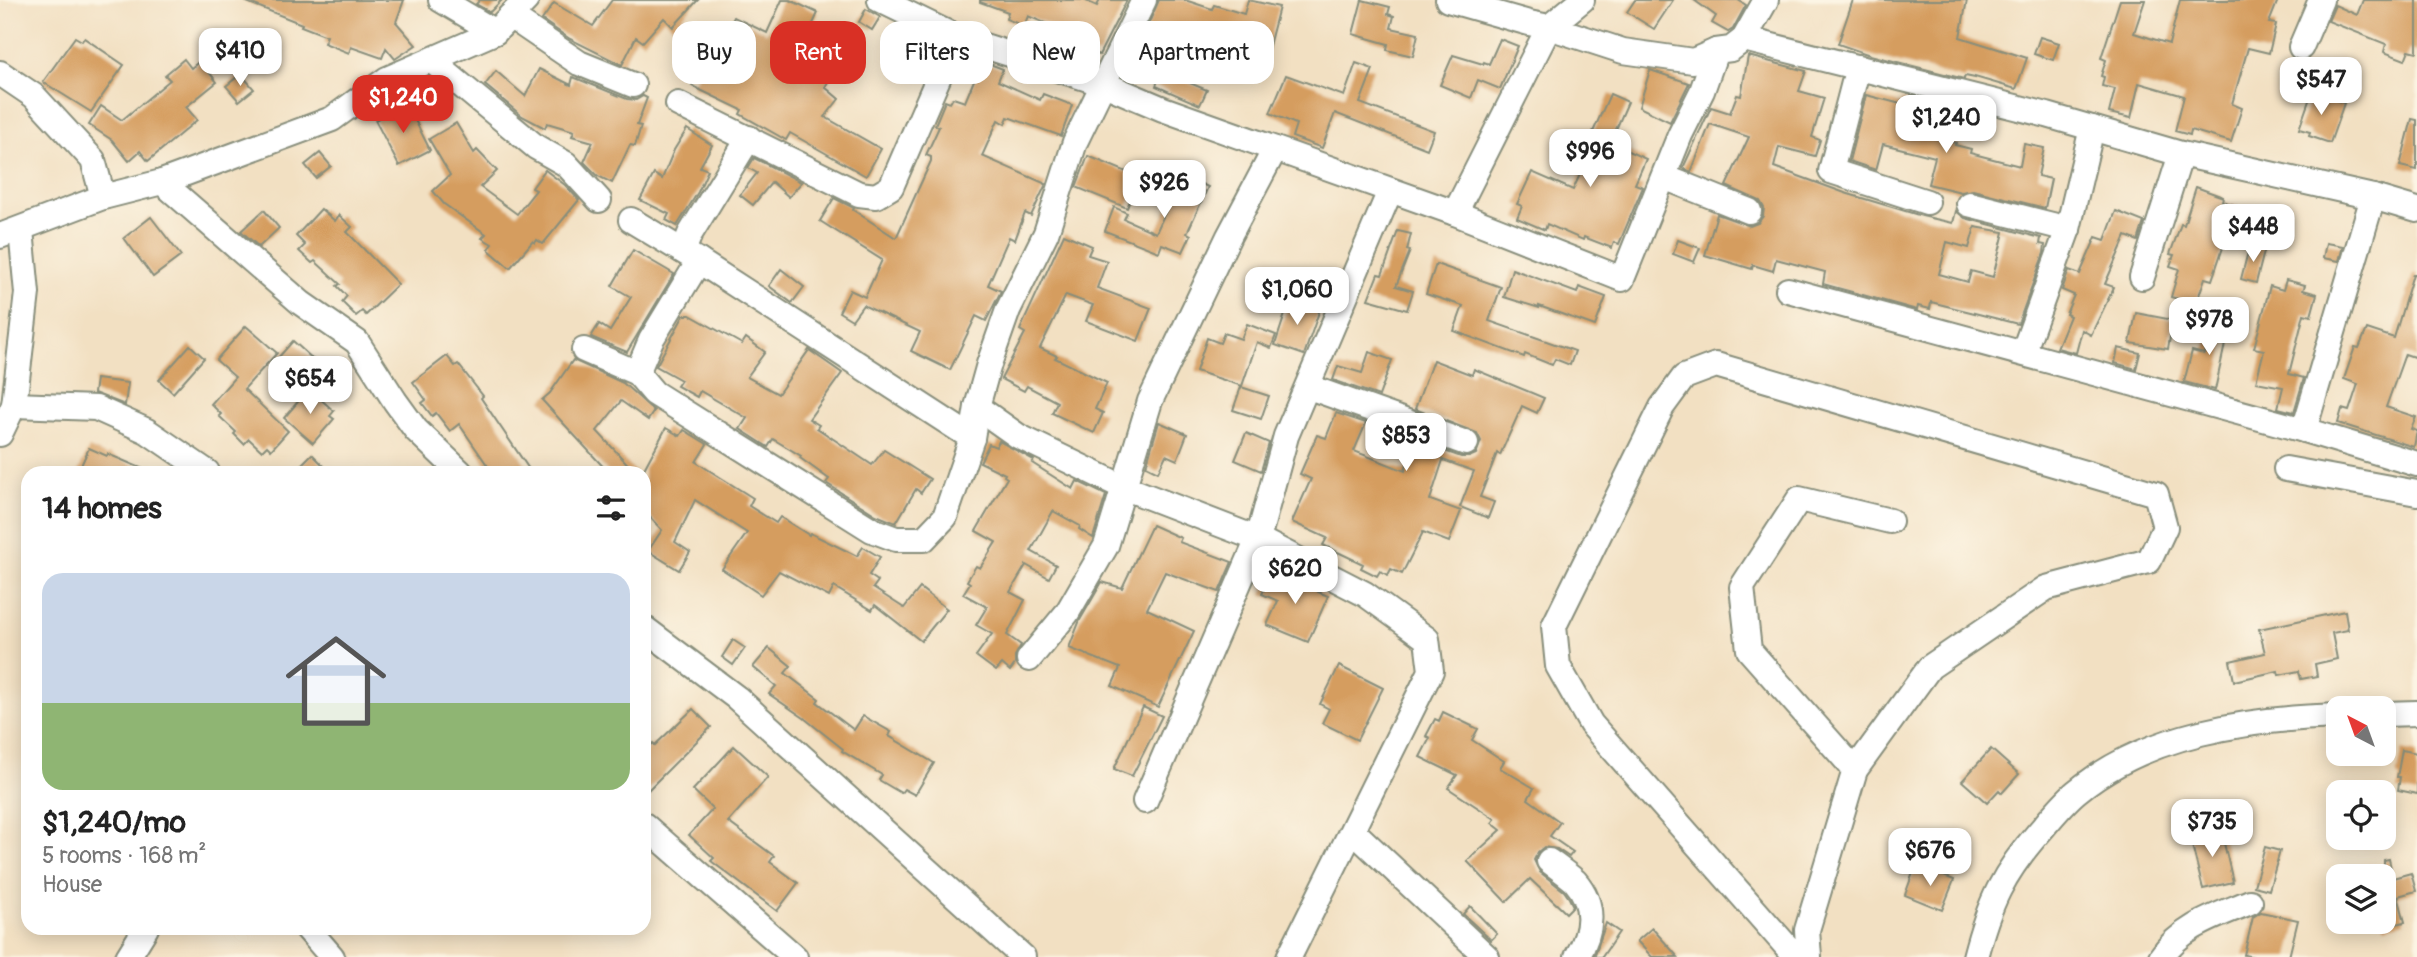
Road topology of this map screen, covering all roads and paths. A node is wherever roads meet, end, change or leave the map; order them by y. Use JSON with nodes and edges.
{"nodes":[{"id":1,"x":440,"y":0,"type":"edge"},
{"id":2,"x":880,"y":0,"type":"edge"},
{"id":3,"x":1144,"y":0,"type":"edge"},
{"id":4,"x":1448,"y":0,"type":"edge"},
{"id":5,"x":1582,"y":0,"type":"edge"},
{"id":6,"x":1766,"y":0,"type":"edge"},
{"id":7,"x":2322,"y":0,"type":"edge"},
{"id":8,"x":510,"y":16,"type":"edge"},
{"id":9,"x":923,"y":21,"type":"edge"},
{"id":10,"x":1549,"y":27,"type":"junction"},
{"id":11,"x":1744,"y":39,"type":"junction"},
{"id":12,"x":2301,"y":47,"type":"dead end"},
{"id":13,"x":993,"y":49,"type":"edge"},
{"id":14,"x":1716,"y":51,"type":"junction"},
{"id":15,"x":432,"y":61,"type":"junction"},
{"id":16,"x":1858,"y":67,"type":"junction"},
{"id":17,"x":0,"y":74,"type":"edge"},
{"id":18,"x":936,"y":84,"type":"edge"},
{"id":19,"x":1104,"y":84,"type":"junction"},
{"id":20,"x":633,"y":85,"type":"dead end"},
{"id":21,"x":678,"y":104,"type":"dead end"},
{"id":22,"x":2092,"y":128,"type":"junction"},
{"id":23,"x":750,"y":138,"type":"junction"},
{"id":24,"x":1275,"y":149,"type":"junction"},
{"id":25,"x":2181,"y":154,"type":"junction"},
{"id":26,"x":1664,"y":177,"type":"junction"},
{"id":27,"x":162,"y":182,"type":"junction"},
{"id":28,"x":1390,"y":191,"type":"junction"},
{"id":29,"x":103,"y":197,"type":"junction"},
{"id":30,"x":2373,"y":197,"type":"junction"},
{"id":31,"x":599,"y":200,"type":"dead end"},
{"id":32,"x":1927,"y":202,"type":"dead end"},
{"id":33,"x":1969,"y":204,"type":"dead end"},
{"id":34,"x":2417,"y":210,"type":"edge"},
{"id":35,"x":1749,"y":211,"type":"dead end"},
{"id":36,"x":1455,"y":213,"type":"junction"},
{"id":37,"x":631,"y":220,"type":"dead end"},
{"id":38,"x":2068,"y":229,"type":"junction"},
{"id":39,"x":10,"y":233,"type":"edge"},
{"id":40,"x":691,"y":256,"type":"junction"},
{"id":41,"x":2142,"y":277,"type":"dead end"},
{"id":42,"x":1788,"y":290,"type":"dead end"},
{"id":43,"x":584,"y":350,"type":"dead end"},
{"id":44,"x":2023,"y":353,"type":"junction"},
{"id":45,"x":637,"y":373,"type":"junction"},
{"id":46,"x":1309,"y":387,"type":"junction"},
{"id":47,"x":14,"y":405,"type":"junction"},
{"id":48,"x":977,"y":407,"type":"junction"},
{"id":49,"x":2304,"y":430,"type":"junction"},
{"id":50,"x":0,"y":433,"type":"edge"},
{"id":51,"x":972,"y":438,"type":"junction"},
{"id":52,"x":1466,"y":443,"type":"dead end"},
{"id":53,"x":2417,"y":464,"type":"edge"},
{"id":54,"x":198,"y":466,"type":"edge"},
{"id":55,"x":454,"y":466,"type":"edge"},
{"id":56,"x":2286,"y":468,"type":"dead end"},
{"id":57,"x":1124,"y":487,"type":"junction"},
{"id":58,"x":2417,"y":493,"type":"edge"},
{"id":59,"x":1890,"y":521,"type":"dead end"},
{"id":60,"x":1258,"y":538,"type":"junction"},
{"id":61,"x":651,"y":633,"type":"edge"},
{"id":62,"x":1029,"y":659,"type":"dead end"},
{"id":63,"x":2417,"y":713,"type":"edge"},
{"id":64,"x":2396,"y":714,"type":"edge"},
{"id":65,"x":2326,"y":717,"type":"edge"},
{"id":66,"x":1855,"y":770,"type":"junction"},
{"id":67,"x":1145,"y":801,"type":"dead end"},
{"id":68,"x":651,"y":831,"type":"edge"},
{"id":69,"x":1353,"y":831,"type":"junction"},
{"id":70,"x":1549,"y":861,"type":"dead end"},
{"id":71,"x":2250,"y":902,"type":"dead end"},
{"id":72,"x":142,"y":935,"type":"edge"},
{"id":73,"x":317,"y":935,"type":"edge"},
{"id":74,"x":128,"y":957,"type":"edge"},
{"id":75,"x":332,"y":957,"type":"edge"},
{"id":76,"x":795,"y":957,"type":"edge"},
{"id":77,"x":1023,"y":957,"type":"edge"},
{"id":78,"x":1289,"y":957,"type":"edge"},
{"id":79,"x":1487,"y":957,"type":"edge"},
{"id":80,"x":1577,"y":957,"type":"edge"},
{"id":81,"x":1796,"y":957,"type":"edge"},
{"id":82,"x":1809,"y":957,"type":"edge"},
{"id":83,"x":1975,"y":957,"type":"edge"},
{"id":84,"x":2161,"y":957,"type":"edge"}],
"edges":[{"from":1,"to":8,"type":"street"},
{"from":2,"to":9,"type":"street"},
{"from":3,"to":19,"type":"street"},
{"from":4,"to":10,"type":"street"},
{"from":5,"to":10,"type":"street"},
{"from":6,"to":11,"type":"street"},
{"from":7,"to":12,"type":"street"},
{"from":8,"to":15,"type":"street"},
{"from":8,"to":20,"type":"street"},
{"from":10,"to":14,"type":"street"},
{"from":10,"to":36,"type":"street"},
{"from":11,"to":14,"type":"street"},
{"from":11,"to":16,"type":"street"},
{"from":13,"to":19,"type":"street"},
{"from":14,"to":26,"type":"street"},
{"from":15,"to":27,"type":"street"},
{"from":15,"to":31,"type":"street"},
{"from":16,"to":22,"type":"street"},
{"from":16,"to":32,"type":"street"},
{"from":17,"to":29,"type":"street"},
{"from":18,"to":23,"type":"street"},
{"from":19,"to":24,"type":"street"},
{"from":19,"to":48,"type":"street"},
{"from":21,"to":23,"type":"street"},
{"from":22,"to":25,"type":"street"},
{"from":22,"to":38,"type":"street"},
{"from":23,"to":40,"type":"street"},
{"from":24,"to":28,"type":"street"},
{"from":24,"to":57,"type":"street"},
{"from":25,"to":30,"type":"street"},
{"from":25,"to":41,"type":"street"},
{"from":26,"to":35,"type":"street"},
{"from":26,"to":36,"type":"street"},
{"from":27,"to":29,"type":"street"},
{"from":27,"to":55,"type":"street"},
{"from":28,"to":36,"type":"street"},
{"from":28,"to":46,"type":"street"},
{"from":29,"to":39,"type":"street"},
{"from":30,"to":34,"type":"street"},
{"from":30,"to":49,"type":"street"},
{"from":33,"to":38,"type":"street"},
{"from":37,"to":40,"type":"street"},
{"from":38,"to":44,"type":"street"},
{"from":39,"to":47,"type":"street"},
{"from":40,"to":45,"type":"street"},
{"from":40,"to":51,"type":"street"},
{"from":42,"to":44,"type":"street"},
{"from":43,"to":45,"type":"street"},
{"from":44,"to":49,"type":"street"},
{"from":45,"to":51,"type":"street"},
{"from":46,"to":52,"type":"street"},
{"from":46,"to":60,"type":"street"},
{"from":47,"to":50,"type":"street"},
{"from":47,"to":54,"type":"street"},
{"from":48,"to":51,"type":"street"},
{"from":48,"to":57,"type":"street"},
{"from":49,"to":53,"type":"street"},
{"from":56,"to":58,"type":"street"},
{"from":57,"to":60,"type":"street"},
{"from":57,"to":62,"type":"street"},
{"from":59,"to":66,"type":"street"},
{"from":60,"to":67,"type":"street"},
{"from":60,"to":69,"type":"street"},
{"from":61,"to":77,"type":"street"},
{"from":63,"to":64,"type":"street"},
{"from":65,"to":83,"type":"street"},
{"from":66,"to":81,"type":"street"},
{"from":66,"to":82,"type":"street"},
{"from":68,"to":76,"type":"street"},
{"from":69,"to":78,"type":"street"},
{"from":69,"to":79,"type":"street"},
{"from":70,"to":80,"type":"street"},
{"from":71,"to":84,"type":"street"},
{"from":72,"to":74,"type":"street"},
{"from":73,"to":75,"type":"street"}]}
